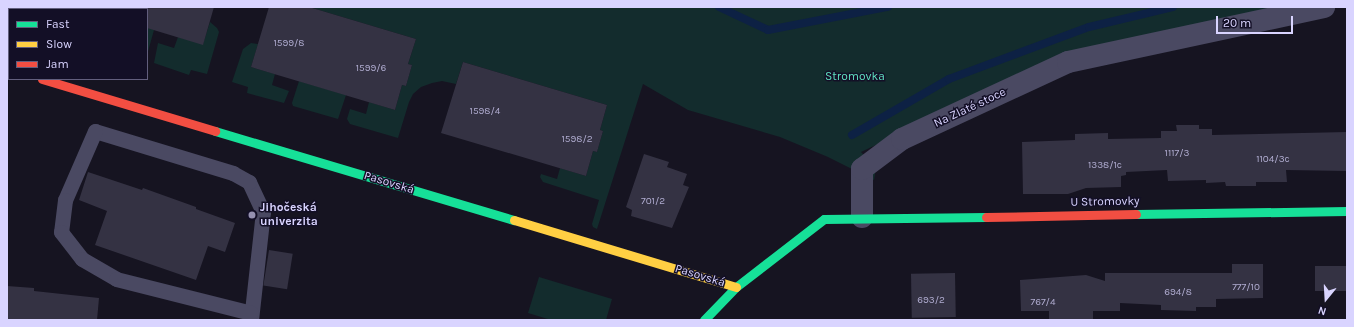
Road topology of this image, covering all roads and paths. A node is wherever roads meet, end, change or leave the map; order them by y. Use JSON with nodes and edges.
{"nodes":[{"id":1,"x":1324,"y":7,"type":"edge"},
{"id":2,"x":45,"y":80,"type":"edge"},
{"id":3,"x":1347,"y":211,"type":"edge"},
{"id":4,"x":862,"y":217,"type":"junction"},
{"id":5,"x":736,"y":287,"type":"junction"},
{"id":6,"x":251,"y":316,"type":"edge"},
{"id":7,"x":704,"y":320,"type":"edge"}],
"edges":[{"from":1,"to":4,"type":"street","name":"Na Zlaté stoce"},
{"from":2,"to":5,"type":"street","name":"Pasovská"},
{"from":3,"to":4,"type":"street","name":"U Stromovky"},
{"from":4,"to":5,"type":"street"},
{"from":5,"to":7,"type":"street"},
{"from":6,"to":6,"type":"lane"}]}
